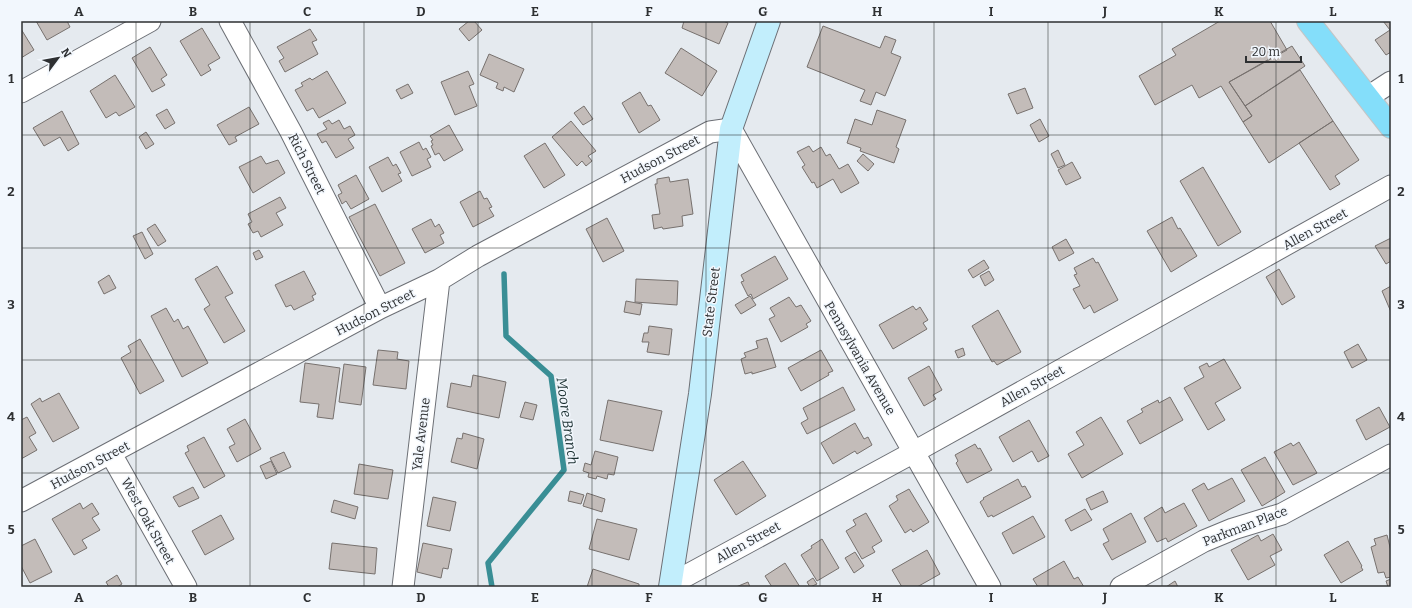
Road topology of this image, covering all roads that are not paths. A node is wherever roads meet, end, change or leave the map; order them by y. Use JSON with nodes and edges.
{"nodes":[{"id":1,"x":150,"y":21,"type":"edge"},
{"id":2,"x":230,"y":21,"type":"edge"},
{"id":3,"x":769,"y":21,"type":"edge"},
{"id":4,"x":1308,"y":21,"type":"edge"},
{"id":5,"x":1391,"y":82,"type":"edge"},
{"id":6,"x":21,"y":92,"type":"edge"},
{"id":7,"x":1368,"y":97,"type":"junction"},
{"id":8,"x":1391,"y":127,"type":"edge"},
{"id":9,"x":731,"y":129,"type":"junction"},
{"id":10,"x":1391,"y":186,"type":"edge"},
{"id":11,"x":439,"y":280,"type":"junction"},
{"id":12,"x":380,"y":308,"type":"junction"},
{"id":13,"x":914,"y":452,"type":"junction"},
{"id":14,"x":111,"y":454,"type":"junction"},
{"id":15,"x":1391,"y":455,"type":"edge"},
{"id":16,"x":21,"y":501,"type":"edge"},
{"id":17,"x":671,"y":586,"type":"edge"},
{"id":18,"x":186,"y":587,"type":"edge"},
{"id":19,"x":403,"y":587,"type":"edge"},
{"id":20,"x":990,"y":587,"type":"edge"},
{"id":21,"x":1121,"y":587,"type":"edge"}],
"edges":[{"from":1,"to":6,"type":"street"},
{"from":2,"to":12,"type":"street","name":"Rich Street"},
{"from":3,"to":9,"type":"street","name":"State Street"},
{"from":4,"to":7,"type":"main road"},
{"from":5,"to":7,"type":"street"},
{"from":7,"to":8,"type":"main road"},
{"from":9,"to":11,"type":"street","name":"Hudson Street"},
{"from":9,"to":13,"type":"street","name":"Pennsylvania Avenue"},
{"from":9,"to":17,"type":"street","name":"State Street"},
{"from":10,"to":13,"type":"street","name":"Allen Street"},
{"from":11,"to":12,"type":"street","name":"Hudson Street"},
{"from":11,"to":19,"type":"street","name":"Yale Avenue"},
{"from":12,"to":14,"type":"street","name":"Hudson Street"},
{"from":13,"to":17,"type":"street","name":"Allen Street"},
{"from":13,"to":20,"type":"street","name":"Pennsylvania Avenue"},
{"from":14,"to":16,"type":"street","name":"Hudson Street"},
{"from":14,"to":18,"type":"street","name":"West Oak Street"},
{"from":15,"to":21,"type":"street","name":"Parkman Place"}]}
